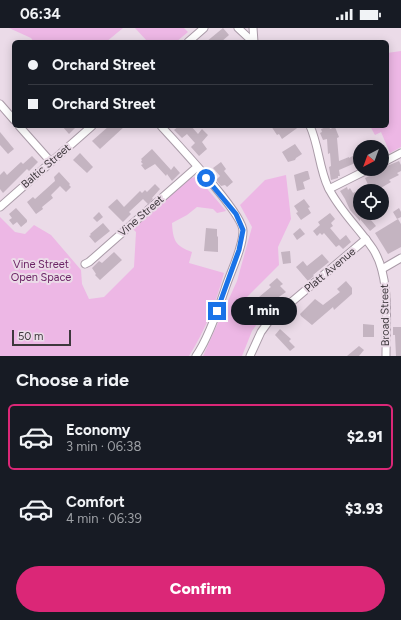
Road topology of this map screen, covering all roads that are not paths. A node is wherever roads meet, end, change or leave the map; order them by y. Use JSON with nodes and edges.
{"nodes":[{"id":1,"x":204,"y":28,"type":"edge"},
{"id":2,"x":238,"y":28,"type":"edge"},
{"id":3,"x":253,"y":28,"type":"edge"},
{"id":4,"x":190,"y":40,"type":"edge"},
{"id":5,"x":251,"y":40,"type":"edge"},
{"id":6,"x":253,"y":40,"type":"edge"},
{"id":7,"x":0,"y":104,"type":"edge"},
{"id":8,"x":12,"y":118,"type":"edge"},
{"id":9,"x":22,"y":128,"type":"edge"},
{"id":10,"x":90,"y":128,"type":"edge"},
{"id":11,"x":163,"y":128,"type":"edge"},
{"id":12,"x":311,"y":128,"type":"edge"},
{"id":13,"x":401,"y":153,"type":"edge"},
{"id":14,"x":389,"y":159,"type":"edge"},
{"id":15,"x":51,"y":162,"type":"junction"},
{"id":16,"x":197,"y":167,"type":"junction"},
{"id":17,"x":356,"y":176,"type":"edge"},
{"id":18,"x":329,"y":190,"type":"junction"},
{"id":19,"x":0,"y":207,"type":"edge"},
{"id":20,"x":366,"y":239,"type":"junction"},
{"id":21,"x":401,"y":258,"type":"edge"},
{"id":22,"x":85,"y":264,"type":"dead end"},
{"id":23,"x":382,"y":269,"type":"junction"},
{"id":24,"x":385,"y":355,"type":"edge"},
{"id":25,"x":196,"y":356,"type":"edge"},
{"id":26,"x":250,"y":356,"type":"edge"}],
"edges":[{"from":1,"to":4,"type":"street"},
{"from":2,"to":5,"type":"street"},
{"from":3,"to":6,"type":"street"},
{"from":7,"to":8,"type":"street"},
{"from":9,"to":15,"type":"street"},
{"from":10,"to":15,"type":"street","name":"Baltic Street"},
{"from":11,"to":16,"type":"street"},
{"from":12,"to":18,"type":"street","name":"Broad Street"},
{"from":13,"to":14,"type":"street"},
{"from":15,"to":19,"type":"street","name":"Baltic Street"},
{"from":16,"to":22,"type":"street","name":"Vine Street"},
{"from":16,"to":25,"type":"street"},
{"from":17,"to":18,"type":"street"},
{"from":18,"to":20,"type":"street","name":"Broad Street"},
{"from":20,"to":23,"type":"street","name":"Broad Street"},
{"from":20,"to":26,"type":"street","name":"Platt Avenue"},
{"from":21,"to":23,"type":"street"},
{"from":23,"to":24,"type":"street","name":"Broad Street"}]}
